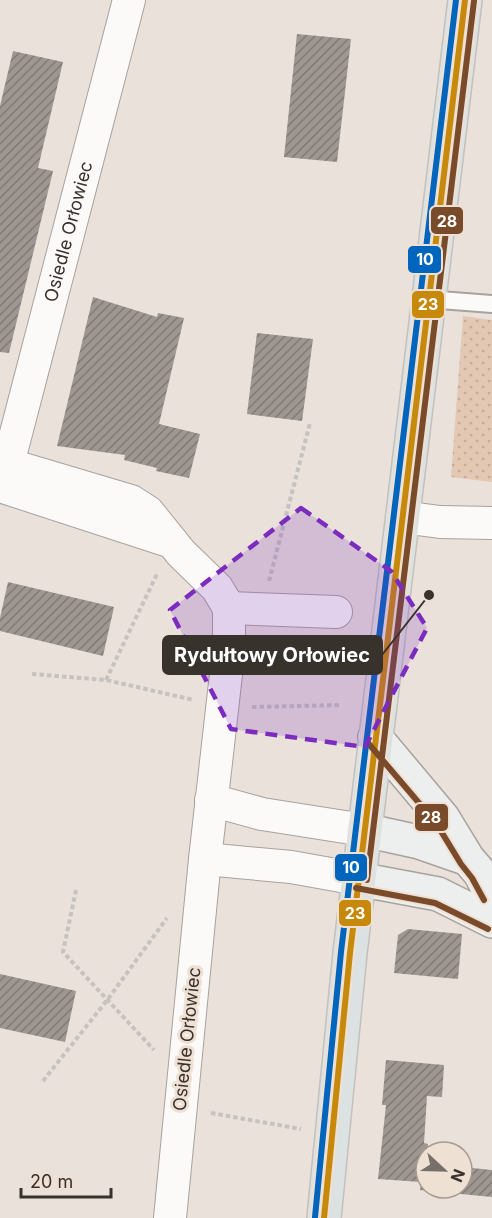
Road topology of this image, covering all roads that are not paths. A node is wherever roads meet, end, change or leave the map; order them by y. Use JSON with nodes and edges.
{"nodes":[{"id":1,"x":129,"y":0,"type":"edge"},
{"id":2,"x":465,"y":0,"type":"edge"},
{"id":3,"x":427,"y":298,"type":"junction"},
{"id":4,"x":492,"y":304,"type":"edge"},
{"id":5,"x":2,"y":473,"type":"edge"},
{"id":6,"x":402,"y":517,"type":"junction"},
{"id":7,"x":492,"y":523,"type":"edge"},
{"id":8,"x":229,"y":608,"type":"junction"},
{"id":9,"x":336,"y":612,"type":"dead end"},
{"id":10,"x":375,"y":738,"type":"junction"},
{"id":11,"x":211,"y":800,"type":"junction"},
{"id":12,"x":364,"y":830,"type":"junction"},
{"id":13,"x":205,"y":859,"type":"junction"},
{"id":14,"x":468,"y":859,"type":"junction"},
{"id":15,"x":358,"y":879,"type":"junction"},
{"id":16,"x":492,"y":896,"type":"edge"},
{"id":17,"x":492,"y":921,"type":"edge"},
{"id":18,"x":170,"y":1218,"type":"edge"},
{"id":19,"x":324,"y":1218,"type":"edge"}],
"edges":[{"from":1,"to":5,"type":"street","name":"Osiedle Orłowiec"},
{"from":2,"to":3,"type":"main road"},
{"from":3,"to":4,"type":"lane"},
{"from":3,"to":6,"type":"main road"},
{"from":5,"to":8,"type":"street","name":"Osiedle Orłowiec"},
{"from":6,"to":7,"type":"street"},
{"from":6,"to":10,"type":"main road"},
{"from":8,"to":9,"type":"street"},
{"from":8,"to":11,"type":"street","name":"Osiedle Orłowiec"},
{"from":10,"to":12,"type":"main road"},
{"from":10,"to":14,"type":"street"},
{"from":11,"to":12,"type":"street"},
{"from":11,"to":13,"type":"street","name":"Osiedle Orłowiec"},
{"from":12,"to":14,"type":"street"},
{"from":12,"to":15,"type":"main road"},
{"from":13,"to":15,"type":"street"},
{"from":13,"to":18,"type":"street","name":"Osiedle Orłowiec"},
{"from":14,"to":16,"type":"street"},
{"from":15,"to":17,"type":"street"},
{"from":15,"to":19,"type":"main road"}]}
